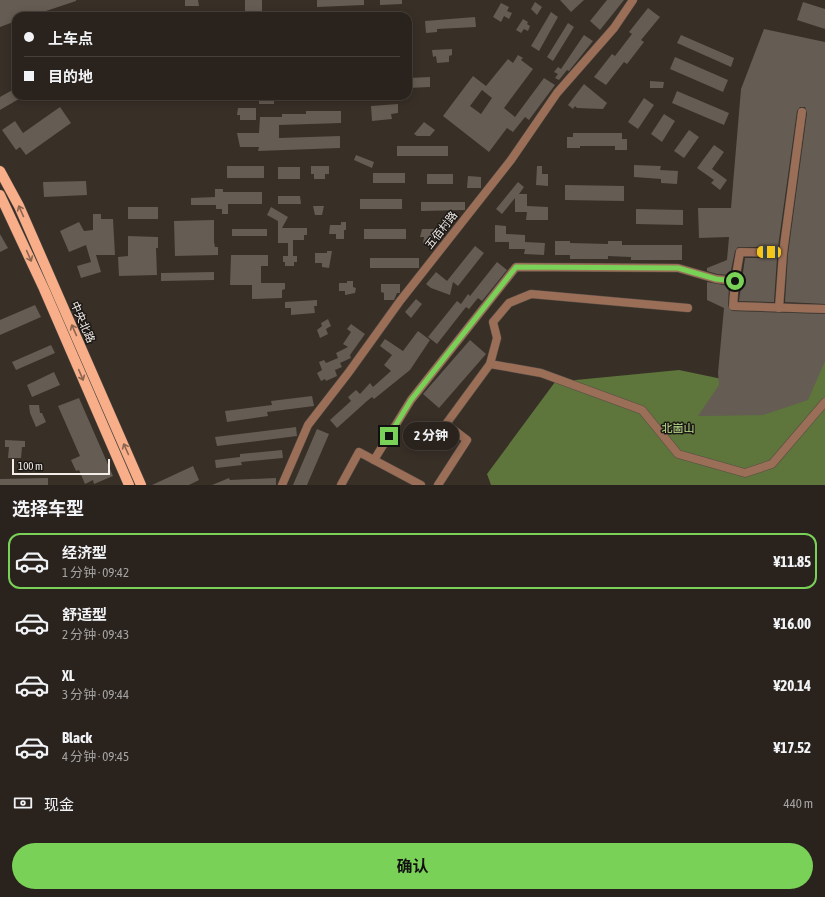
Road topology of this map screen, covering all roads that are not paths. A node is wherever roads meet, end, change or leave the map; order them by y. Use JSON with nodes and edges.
{"nodes":[{"id":1,"x":633,"y":0,"type":"edge"},
{"id":2,"x":802,"y":112,"type":"dead end"},
{"id":3,"x":0,"y":171,"type":"edge"},
{"id":4,"x":0,"y":195,"type":"edge"},
{"id":5,"x":784,"y":253,"type":"junction"},
{"id":6,"x":735,"y":281,"type":"junction"},
{"id":7,"x":688,"y":308,"type":"dead end"},
{"id":8,"x":779,"y":308,"type":"junction"},
{"id":9,"x":825,"y":309,"type":"edge"},
{"id":10,"x":490,"y":364,"type":"junction"},
{"id":11,"x":825,"y":402,"type":"edge"},
{"id":12,"x":374,"y":460,"type":"junction"},
{"id":13,"x":129,"y":485,"type":"edge"},
{"id":14,"x":141,"y":485,"type":"edge"},
{"id":15,"x":282,"y":485,"type":"edge"},
{"id":16,"x":341,"y":485,"type":"edge"},
{"id":17,"x":421,"y":485,"type":"edge"},
{"id":18,"x":438,"y":485,"type":"edge"}],
"edges":[{"from":1,"to":15,"type":"street","name":"五佰村路"},
{"from":2,"to":5,"type":"street"},
{"from":14,"to":3,"type":"main road","name":"中央北路","one_way":true},
{"from":4,"to":13,"type":"main road","name":"中央北路","one_way":true},
{"from":5,"to":6,"type":"street"},
{"from":5,"to":8,"type":"street"},
{"from":6,"to":8,"type":"street"},
{"from":6,"to":12,"type":"street"},
{"from":7,"to":10,"type":"street"},
{"from":8,"to":9,"type":"street"},
{"from":10,"to":11,"type":"street"},
{"from":10,"to":18,"type":"street"},
{"from":12,"to":16,"type":"street"},
{"from":12,"to":17,"type":"street"}]}
